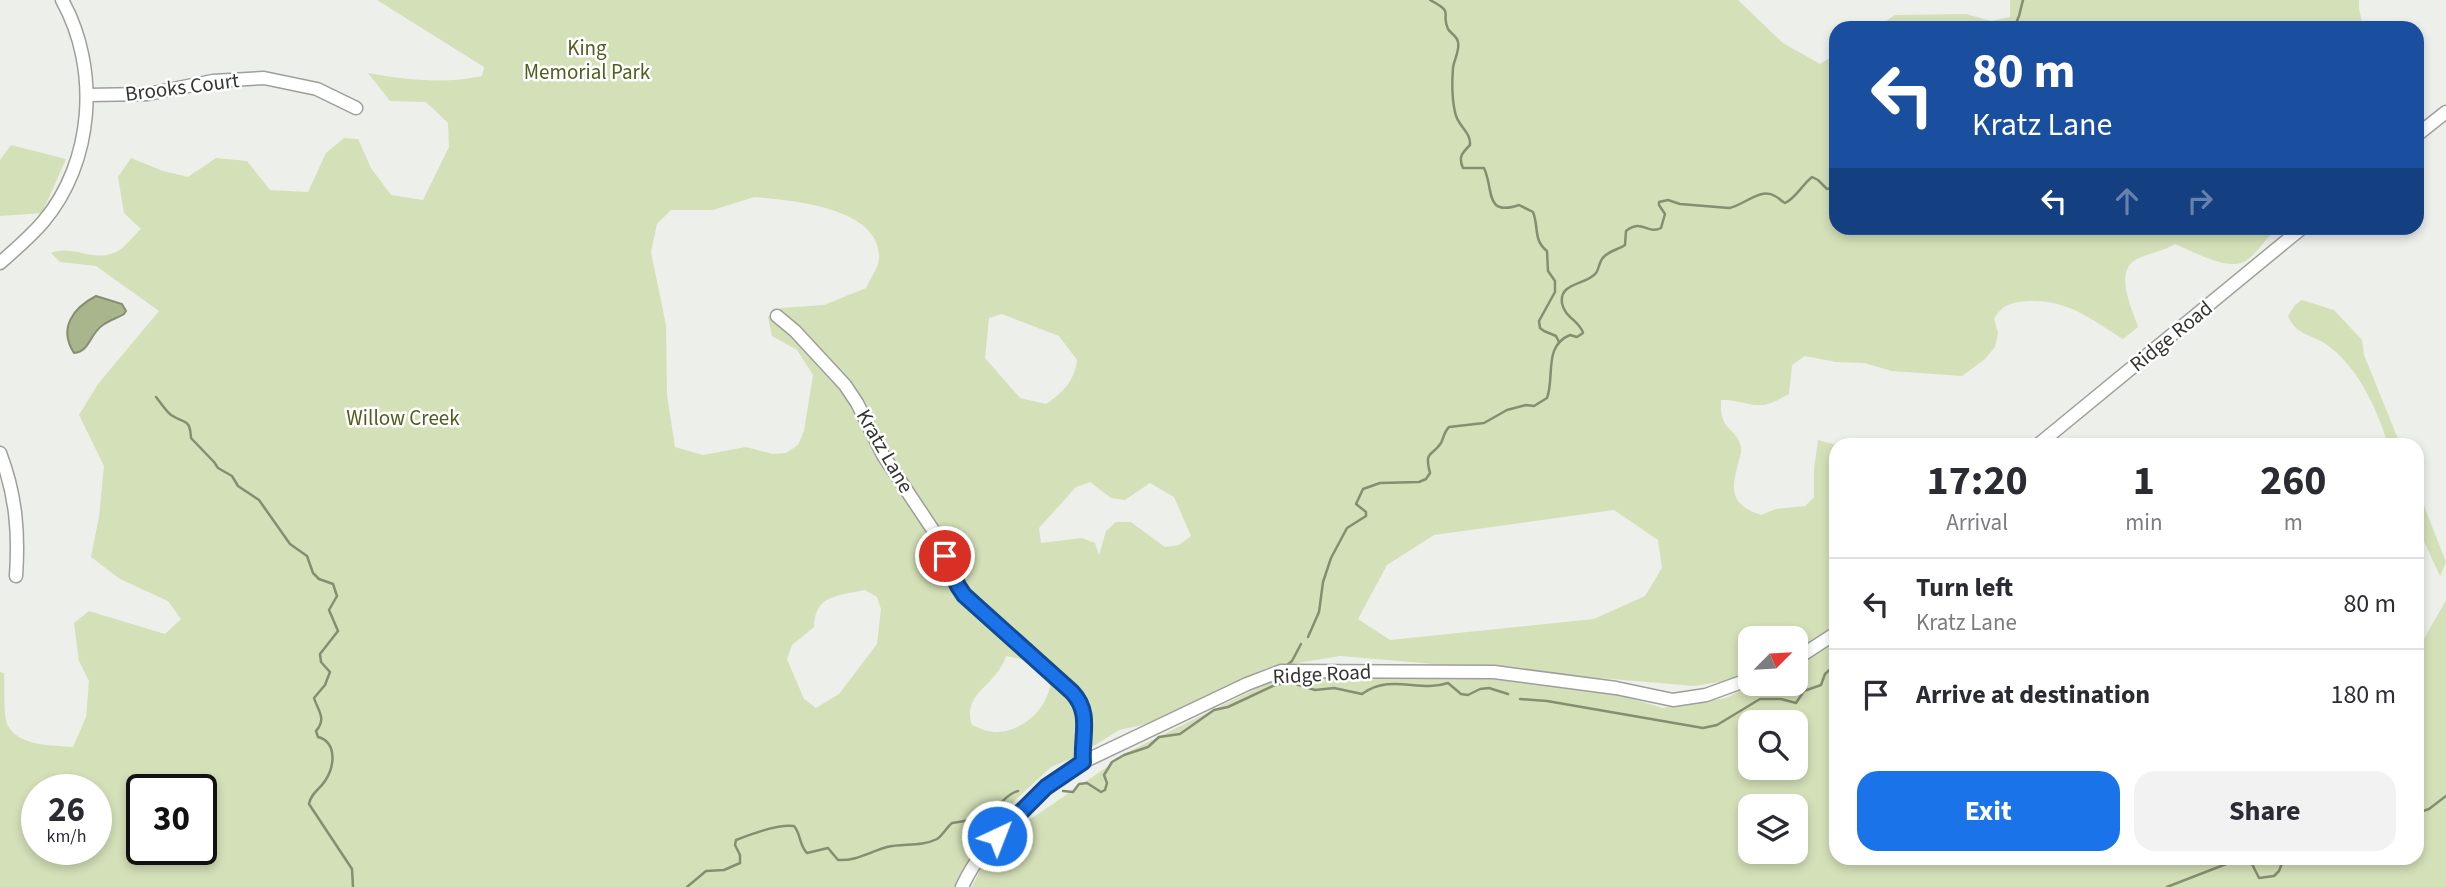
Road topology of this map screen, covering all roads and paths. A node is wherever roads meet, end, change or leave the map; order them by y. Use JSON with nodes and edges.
{"nodes":[{"id":1,"x":62,"y":0,"type":"edge"},
{"id":2,"x":86,"y":95,"type":"junction"},
{"id":3,"x":356,"y":108,"type":"dead end"},
{"id":4,"x":2446,"y":113,"type":"edge"},
{"id":5,"x":2424,"y":130,"type":"edge"},
{"id":6,"x":2293,"y":235,"type":"edge"},
{"id":7,"x":0,"y":263,"type":"edge"},
{"id":8,"x":777,"y":316,"type":"dead end"},
{"id":9,"x":2046,"y":438,"type":"edge"},
{"id":10,"x":0,"y":453,"type":"edge"},
{"id":11,"x":16,"y":576,"type":"dead end"},
{"id":12,"x":1829,"y":638,"type":"edge"},
{"id":13,"x":1808,"y":651,"type":"edge"},
{"id":14,"x":1738,"y":683,"type":"edge"},
{"id":15,"x":1083,"y":762,"type":"junction"},
{"id":16,"x":962,"y":887,"type":"edge"}],
"edges":[{"from":1,"to":2,"type":"street"},
{"from":2,"to":3,"type":"street","name":"Brooks Court"},
{"from":2,"to":7,"type":"street"},
{"from":4,"to":5,"type":"street"},
{"from":6,"to":9,"type":"street","name":"Ridge Road"},
{"from":8,"to":15,"type":"street","name":"Kratz Lane"},
{"from":10,"to":11,"type":"street"},
{"from":12,"to":13,"type":"street"},
{"from":14,"to":15,"type":"street","name":"Ridge Road"},
{"from":15,"to":16,"type":"street","name":"Ridge Road"}]}
